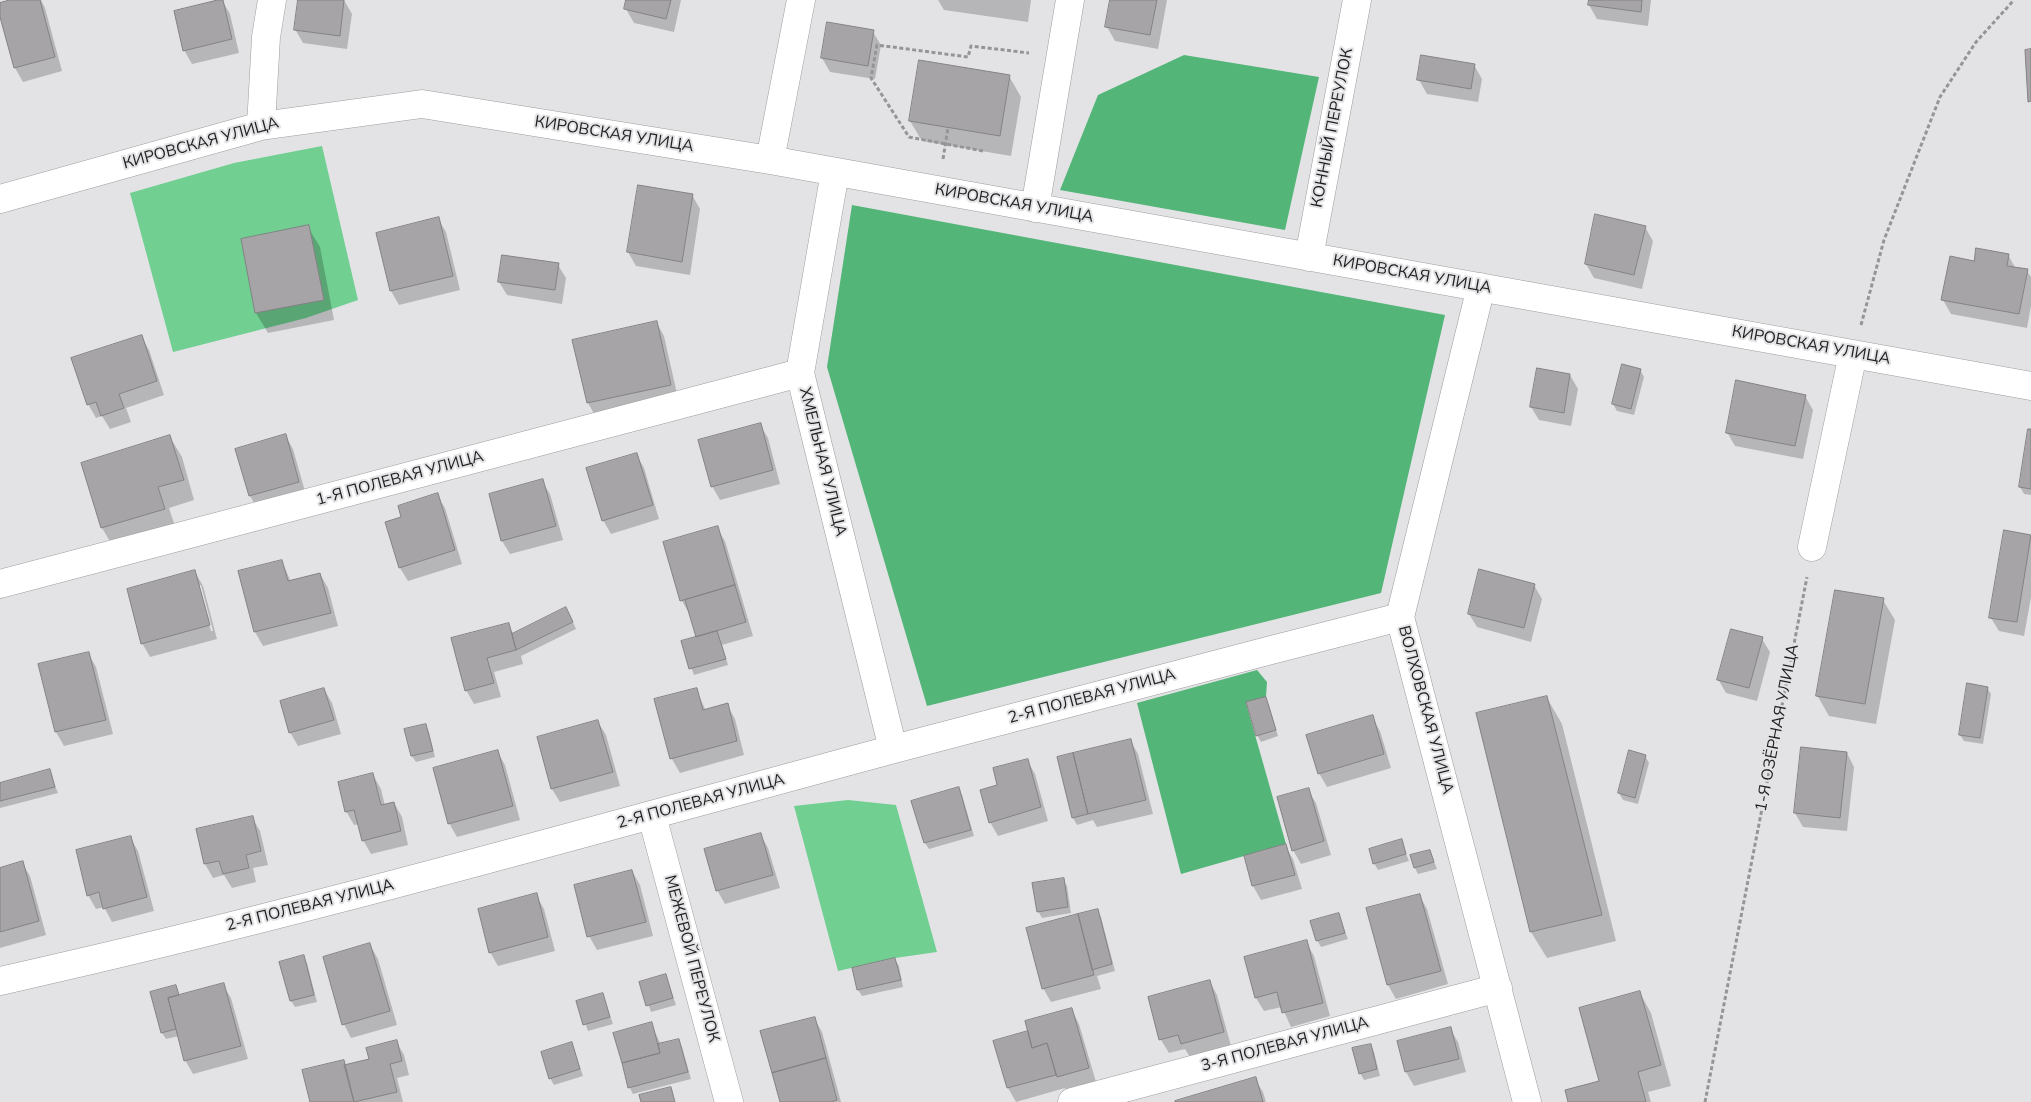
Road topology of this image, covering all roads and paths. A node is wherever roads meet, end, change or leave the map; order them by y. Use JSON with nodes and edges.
{"nodes":[{"id":1,"x":272,"y":0,"type":"edge"},
{"id":2,"x":800,"y":0,"type":"edge"},
{"id":3,"x":1070,"y":0,"type":"edge"},
{"id":4,"x":1357,"y":0,"type":"edge"},
{"id":5,"x":2014,"y":0,"type":"edge"},
{"id":6,"x":1037,"y":54,"type":"dead end"},
{"id":7,"x":261,"y":126,"type":"junction"},
{"id":8,"x":948,"y":128,"type":"dead end"},
{"id":9,"x":946,"y":145,"type":"junction"},
{"id":10,"x":983,"y":151,"type":"dead end"},
{"id":11,"x":770,"y":160,"type":"junction"},
{"id":12,"x":943,"y":162,"type":"dead end"},
{"id":13,"x":835,"y":172,"type":"junction"},
{"id":14,"x":0,"y":199,"type":"edge"},
{"id":15,"x":1035,"y":208,"type":"junction"},
{"id":16,"x":1309,"y":256,"type":"junction"},
{"id":17,"x":1481,"y":287,"type":"junction"},
{"id":18,"x":1853,"y":354,"type":"junction"},
{"id":19,"x":800,"y":373,"type":"junction"},
{"id":20,"x":2031,"y":386,"type":"edge"},
{"id":21,"x":1812,"y":547,"type":"joint"},
{"id":22,"x":0,"y":584,"type":"edge"},
{"id":23,"x":1400,"y":617,"type":"junction"},
{"id":24,"x":893,"y":749,"type":"junction"},
{"id":25,"x":652,"y":816,"type":"junction"},
{"id":26,"x":0,"y":981,"type":"edge"},
{"id":27,"x":1498,"y":988,"type":"junction"},
{"id":28,"x":728,"y":1102,"type":"edge"},
{"id":29,"x":1072,"y":1102,"type":"edge"},
{"id":30,"x":1527,"y":1102,"type":"edge"},
{"id":31,"x":1705,"y":1102,"type":"edge"}],
"edges":[{"from":1,"to":7,"type":"street"},
{"from":2,"to":11,"type":"street"},
{"from":3,"to":15,"type":"street"},
{"from":4,"to":16,"type":"street","name":"КОННЫЙ ПЕРЕУЛОК"},
{"from":5,"to":18,"type":"path"},
{"from":6,"to":9,"type":"path"},
{"from":7,"to":11,"type":"street","name":"КИРОВСКАЯ УЛИЦА"},
{"from":7,"to":14,"type":"street","name":"КИРОВСКАЯ УЛИЦА"},
{"from":8,"to":9,"type":"path"},
{"from":9,"to":10,"type":"path"},
{"from":9,"to":12,"type":"path"},
{"from":11,"to":13,"type":"street","name":"КИРОВСКАЯ УЛИЦА"},
{"from":13,"to":15,"type":"street","name":"КИРОВСКАЯ УЛИЦА"},
{"from":13,"to":19,"type":"street","name":"ХМЕЛЬНАЯ УЛИЦА"},
{"from":15,"to":16,"type":"street","name":"КИРОВСКАЯ УЛИЦА"},
{"from":16,"to":17,"type":"street","name":"КИРОВСКАЯ УЛИЦА"},
{"from":17,"to":18,"type":"street","name":"КИРОВСКАЯ УЛИЦА"},
{"from":17,"to":23,"type":"street","name":"ВОЛХОВСКАЯ УЛИЦА"},
{"from":18,"to":20,"type":"street","name":"КИРОВСКАЯ УЛИЦА"},
{"from":18,"to":21,"type":"street"},
{"from":19,"to":22,"type":"street","name":"1-Я ПОЛЕВАЯ УЛИЦА"},
{"from":19,"to":24,"type":"street","name":"ХМЕЛЬНАЯ УЛИЦА"},
{"from":21,"to":31,"type":"path","name":"1-Я ОЗЁРНАЯ УЛИЦА"},
{"from":23,"to":24,"type":"street","name":"2-Я ПОЛЕВАЯ УЛИЦА"},
{"from":23,"to":27,"type":"street","name":"ВОЛХОВСКАЯ УЛИЦА"},
{"from":24,"to":25,"type":"street","name":"2-Я ПОЛЕВАЯ УЛИЦА"},
{"from":25,"to":26,"type":"street","name":"2-Я ПОЛЕВАЯ УЛИЦА"},
{"from":25,"to":28,"type":"street","name":"МЕЖЕВОЙ ПЕРЕУЛОК"},
{"from":27,"to":29,"type":"street","name":"3-Я ПОЛЕВАЯ УЛИЦА"},
{"from":27,"to":30,"type":"street","name":"ВОЛХОВСКАЯ УЛИЦА"}]}
